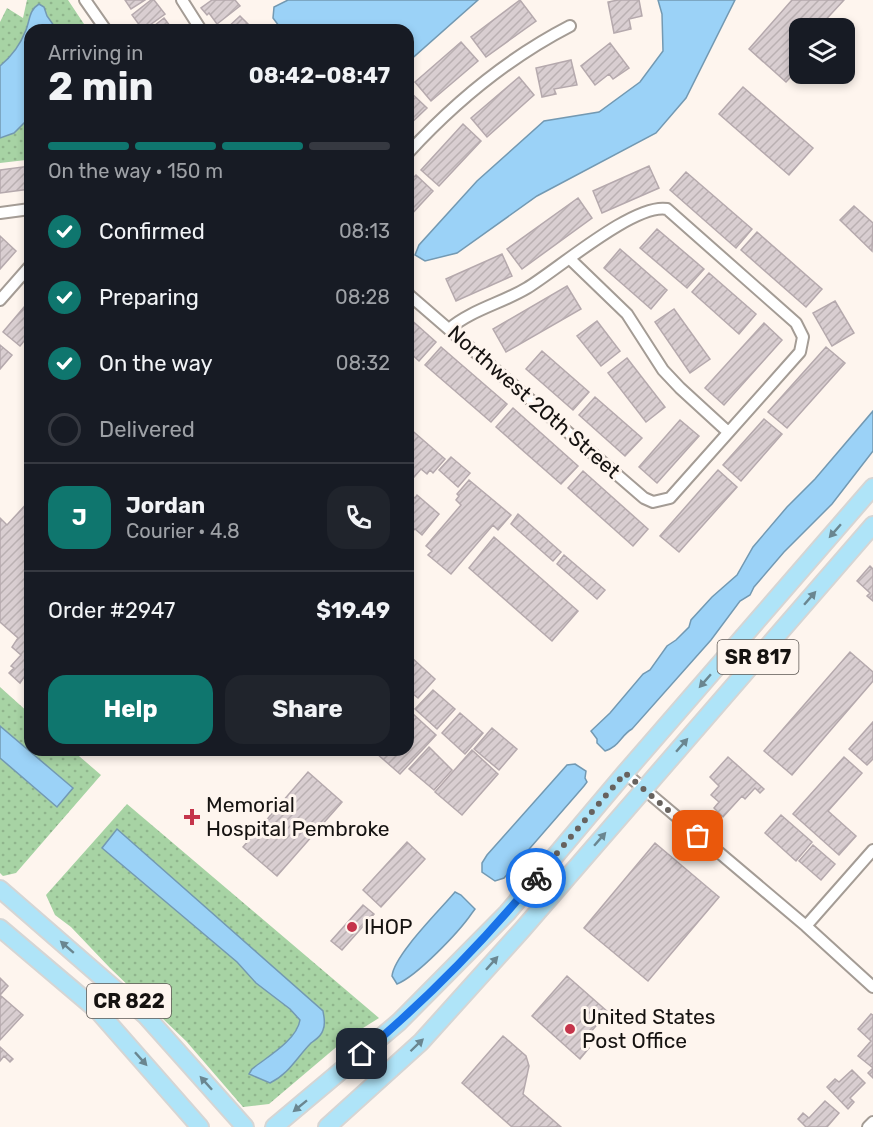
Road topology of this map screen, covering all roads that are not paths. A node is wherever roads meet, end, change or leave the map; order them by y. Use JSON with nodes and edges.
{"nodes":[{"id":1,"x":85,"y":0,"type":"edge"},
{"id":2,"x":182,"y":0,"type":"edge"},
{"id":3,"x":102,"y":24,"type":"edge"},
{"id":4,"x":197,"y":24,"type":"edge"},
{"id":5,"x":570,"y":26,"type":"dead end"},
{"id":6,"x":414,"y":147,"type":"edge"},
{"id":7,"x":24,"y":210,"type":"edge"},
{"id":8,"x":0,"y":213,"type":"edge"},
{"id":9,"x":570,"y":259,"type":"junction"},
{"id":10,"x":24,"y":273,"type":"edge"},
{"id":11,"x":414,"y":298,"type":"edge"},
{"id":12,"x":0,"y":300,"type":"edge"},
{"id":13,"x":449,"y":329,"type":"junction"},
{"id":14,"x":728,"y":432,"type":"junction"},
{"id":15,"x":873,"y":487,"type":"edge"},
{"id":16,"x":873,"y":525,"type":"edge"},
{"id":17,"x":625,"y":773,"type":"junction"},
{"id":18,"x":643,"y":789,"type":"junction"},
{"id":19,"x":873,"y":850,"type":"edge"},
{"id":20,"x":0,"y":890,"type":"edge"},
{"id":21,"x":806,"y":926,"type":"junction"},
{"id":22,"x":0,"y":928,"type":"edge"},
{"id":23,"x":873,"y":987,"type":"edge"},
{"id":24,"x":873,"y":1122,"type":"edge"},
{"id":25,"x":200,"y":1127,"type":"edge"},
{"id":26,"x":245,"y":1127,"type":"edge"},
{"id":27,"x":274,"y":1127,"type":"edge"},
{"id":28,"x":327,"y":1127,"type":"edge"},
{"id":29,"x":868,"y":1127,"type":"edge"}],
"edges":[{"from":1,"to":3,"type":"street"},
{"from":2,"to":4,"type":"street"},
{"from":5,"to":6,"type":"street"},
{"from":7,"to":8,"type":"street"},
{"from":9,"to":13,"type":"street"},
{"from":9,"to":14,"type":"street"},
{"from":9,"to":14,"type":"street"},
{"from":10,"to":12,"type":"street"},
{"from":11,"to":13,"type":"street","name":"Northwest 20th Street"},
{"from":13,"to":14,"type":"street","name":"Northwest 20th Street"},
{"from":15,"to":17,"type":"main road","number":"SR 817","one_way":true},
{"from":18,"to":16,"type":"main road","number":"SR 817","one_way":true},
{"from":17,"to":18,"type":"street"},
{"from":17,"to":27,"type":"main road","number":"SR 817","one_way":true},
{"from":18,"to":21,"type":"street"},
{"from":28,"to":18,"type":"main road","number":"SR 817","one_way":true},
{"from":19,"to":21,"type":"street"},
{"from":26,"to":20,"type":"main road","number":"CR 822","one_way":true},
{"from":21,"to":23,"type":"street"},
{"from":22,"to":25,"type":"main road","number":"CR 822","one_way":true},
{"from":24,"to":29,"type":"street"}]}
